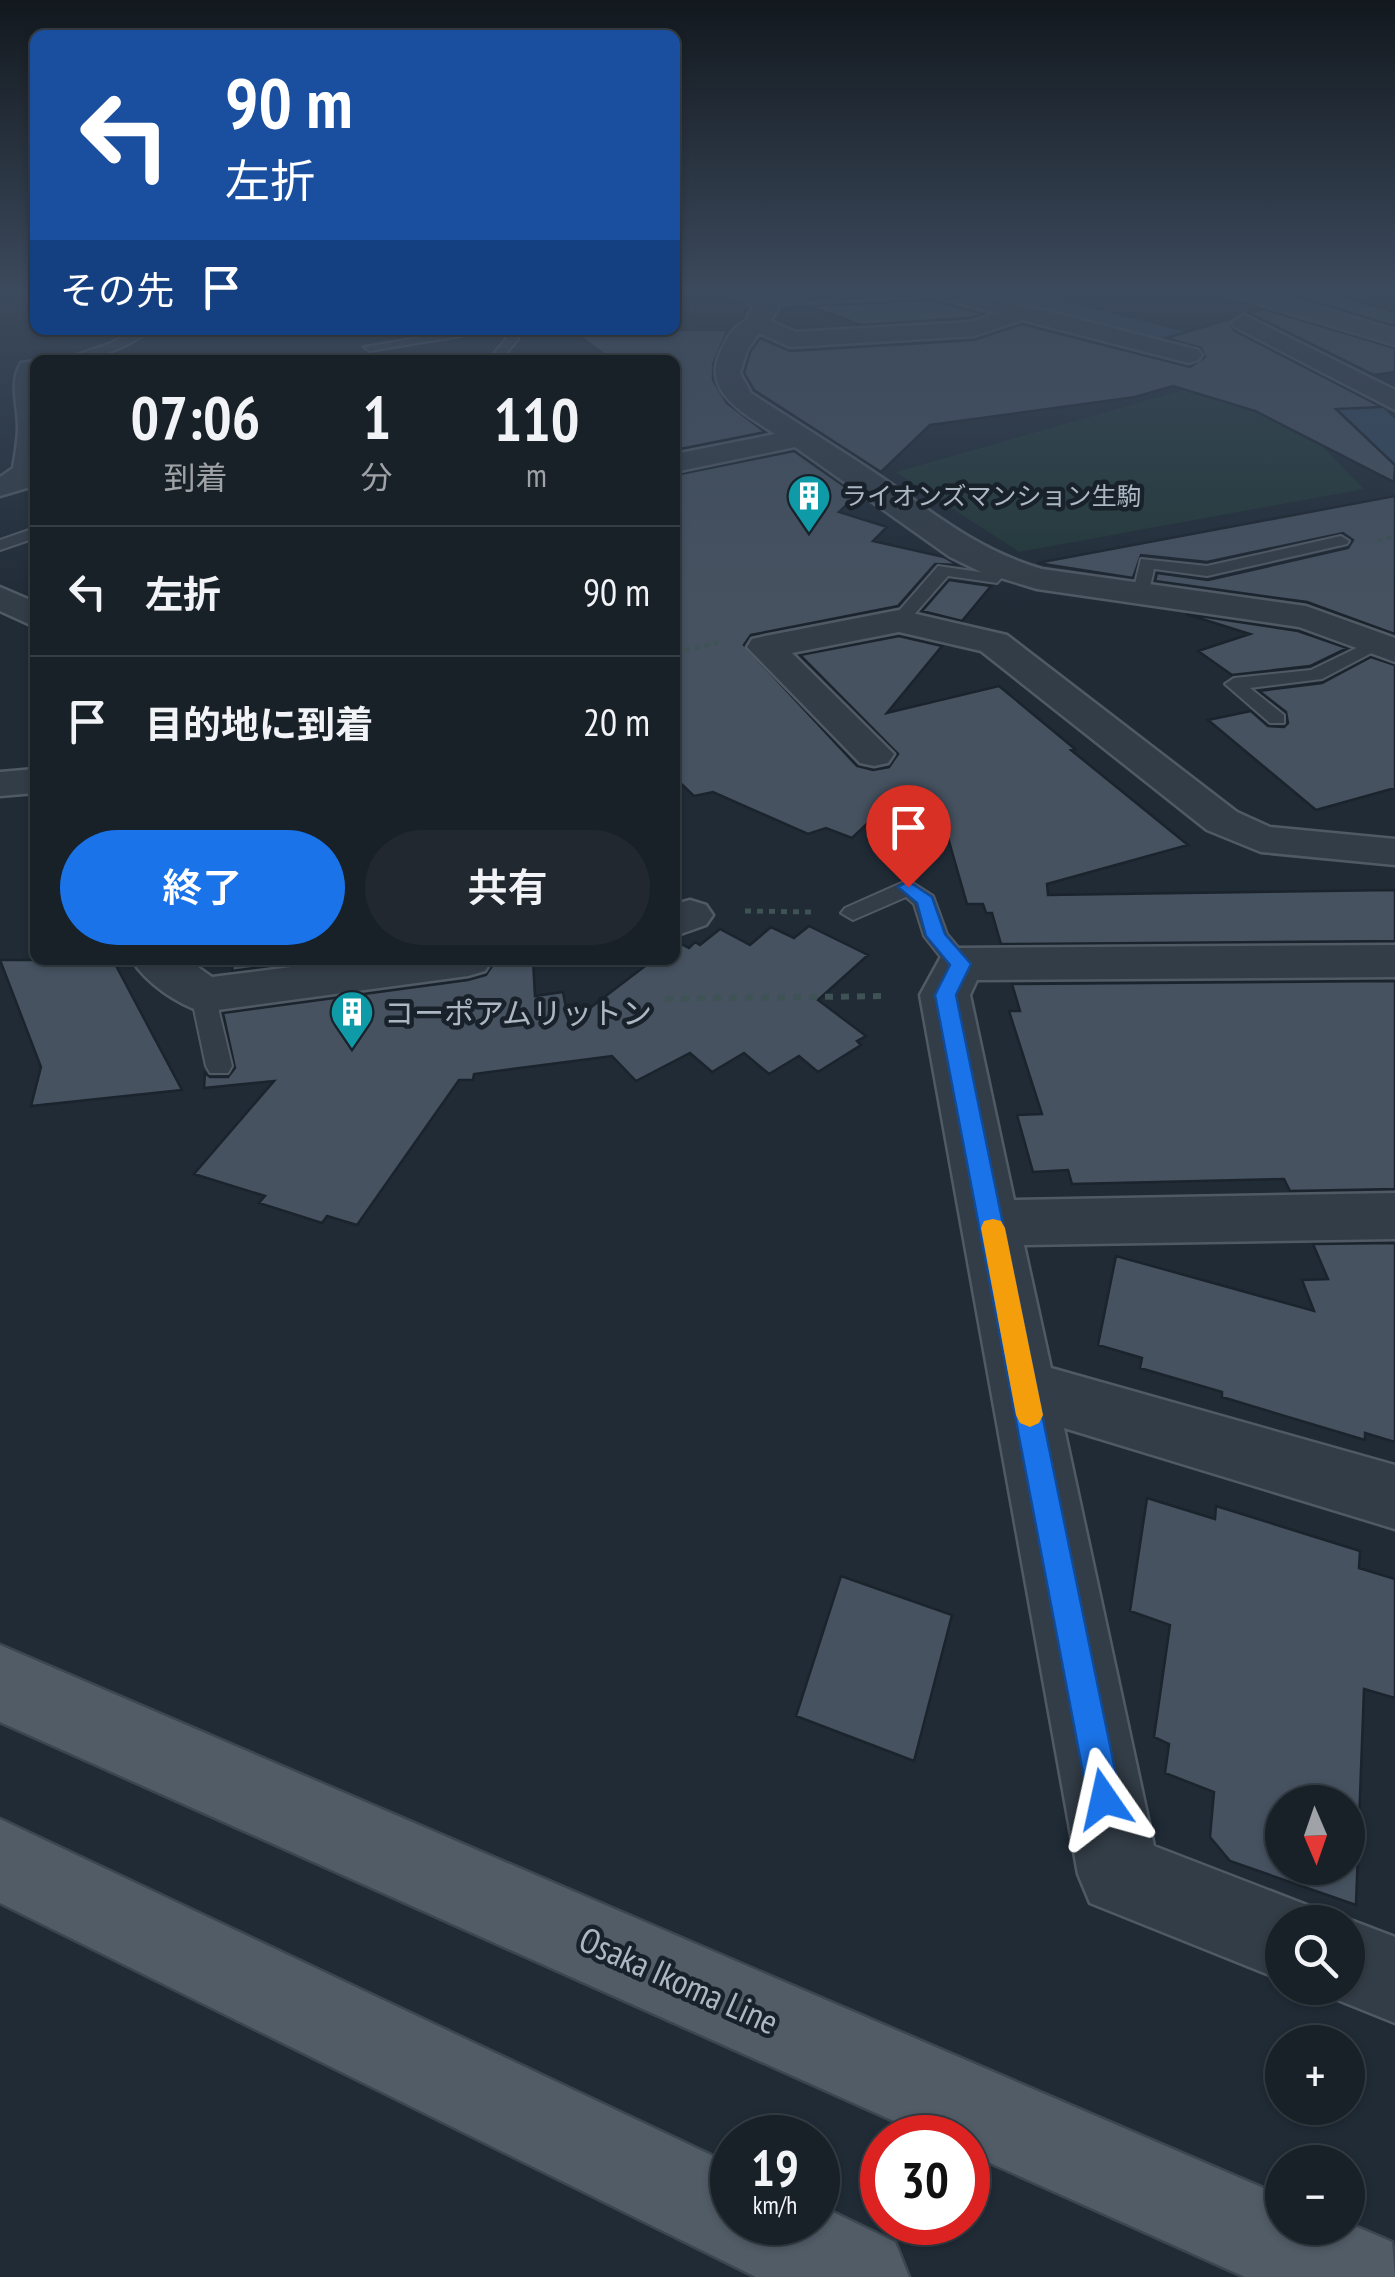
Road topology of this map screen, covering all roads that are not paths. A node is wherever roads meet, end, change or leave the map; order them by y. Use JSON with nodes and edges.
{"nodes":[{"id":1,"x":738,"y":395,"type":"edge"},
{"id":2,"x":30,"y":429,"type":"edge"},
{"id":3,"x":0,"y":433,"type":"edge"},
{"id":4,"x":802,"y":437,"type":"junction"},
{"id":5,"x":30,"y":450,"type":"edge"},
{"id":6,"x":680,"y":463,"type":"edge"},
{"id":7,"x":0,"y":487,"type":"edge"},
{"id":8,"x":30,"y":536,"type":"edge"},
{"id":9,"x":1341,"y":541,"type":"dead end"},
{"id":10,"x":0,"y":545,"type":"edge"},
{"id":11,"x":1002,"y":568,"type":"junction"},
{"id":12,"x":1141,"y":596,"type":"junction"},
{"id":13,"x":0,"y":597,"type":"edge"},
{"id":14,"x":30,"y":613,"type":"edge"},
{"id":15,"x":899,"y":620,"type":"junction"},
{"id":16,"x":1385,"y":648,"type":"edge"},
{"id":17,"x":1277,"y":720,"type":"dead end"},
{"id":18,"x":874,"y":754,"type":"dead end"},
{"id":19,"x":30,"y":782,"type":"edge"},
{"id":20,"x":0,"y":784,"type":"edge"},
{"id":21,"x":1395,"y":852,"type":"edge"},
{"id":22,"x":854,"y":913,"type":"road end"},
{"id":23,"x":1395,"y":962,"type":"edge"},
{"id":24,"x":163,"y":965,"type":"edge"},
{"id":25,"x":407,"y":965,"type":"edge"},
{"id":26,"x":953,"y":980,"type":"junction"},
{"id":27,"x":203,"y":995,"type":"junction"},
{"id":28,"x":219,"y":1066,"type":"dead end"},
{"id":29,"x":1395,"y":1216,"type":"edge"},
{"id":30,"x":992,"y":1223,"type":"junction"},
{"id":31,"x":1024,"y":1388,"type":"junction"},
{"id":32,"x":1395,"y":1496,"type":"edge"},
{"id":33,"x":0,"y":1683,"type":"edge"},
{"id":34,"x":0,"y":1860,"type":"edge"},
{"id":35,"x":1265,"y":1930,"type":"edge"},
{"id":36,"x":1365,"y":1969,"type":"edge"},
{"id":37,"x":1395,"y":1980,"type":"edge"},
{"id":38,"x":710,"y":2204,"type":"edge"},
{"id":39,"x":795,"y":2245,"type":"edge"},
{"id":40,"x":860,"y":2277,"type":"edge"},
{"id":41,"x":1357,"y":2277,"type":"edge"}],
"edges":[{"from":1,"to":4,"type":"street"},
{"from":2,"to":3,"type":"street"},
{"from":4,"to":6,"type":"street"},
{"from":4,"to":11,"type":"street"},
{"from":5,"to":7,"type":"street"},
{"from":8,"to":10,"type":"lane"},
{"from":9,"to":12,"type":"lane"},
{"from":11,"to":12,"type":"street"},
{"from":11,"to":15,"type":"lane"},
{"from":12,"to":16,"type":"street"},
{"from":13,"to":14,"type":"street"},
{"from":15,"to":18,"type":"street"},
{"from":15,"to":21,"type":"street"},
{"from":16,"to":17,"type":"lane"},
{"from":19,"to":20,"type":"street"},
{"from":22,"to":26,"type":"lane"},
{"from":23,"to":26,"type":"street"},
{"from":24,"to":27,"type":"street"},
{"from":25,"to":27,"type":"street"},
{"from":26,"to":30,"type":"street"},
{"from":27,"to":28,"type":"lane"},
{"from":29,"to":30,"type":"street"},
{"from":30,"to":31,"type":"street"},
{"from":31,"to":32,"type":"street"},
{"from":31,"to":35,"type":"street"},
{"from":33,"to":41,"type":"main road","name":"Osaka Ikoma Line"},
{"from":34,"to":38,"type":"main road"},
{"from":36,"to":37,"type":"street"},
{"from":39,"to":40,"type":"main road"}]}
